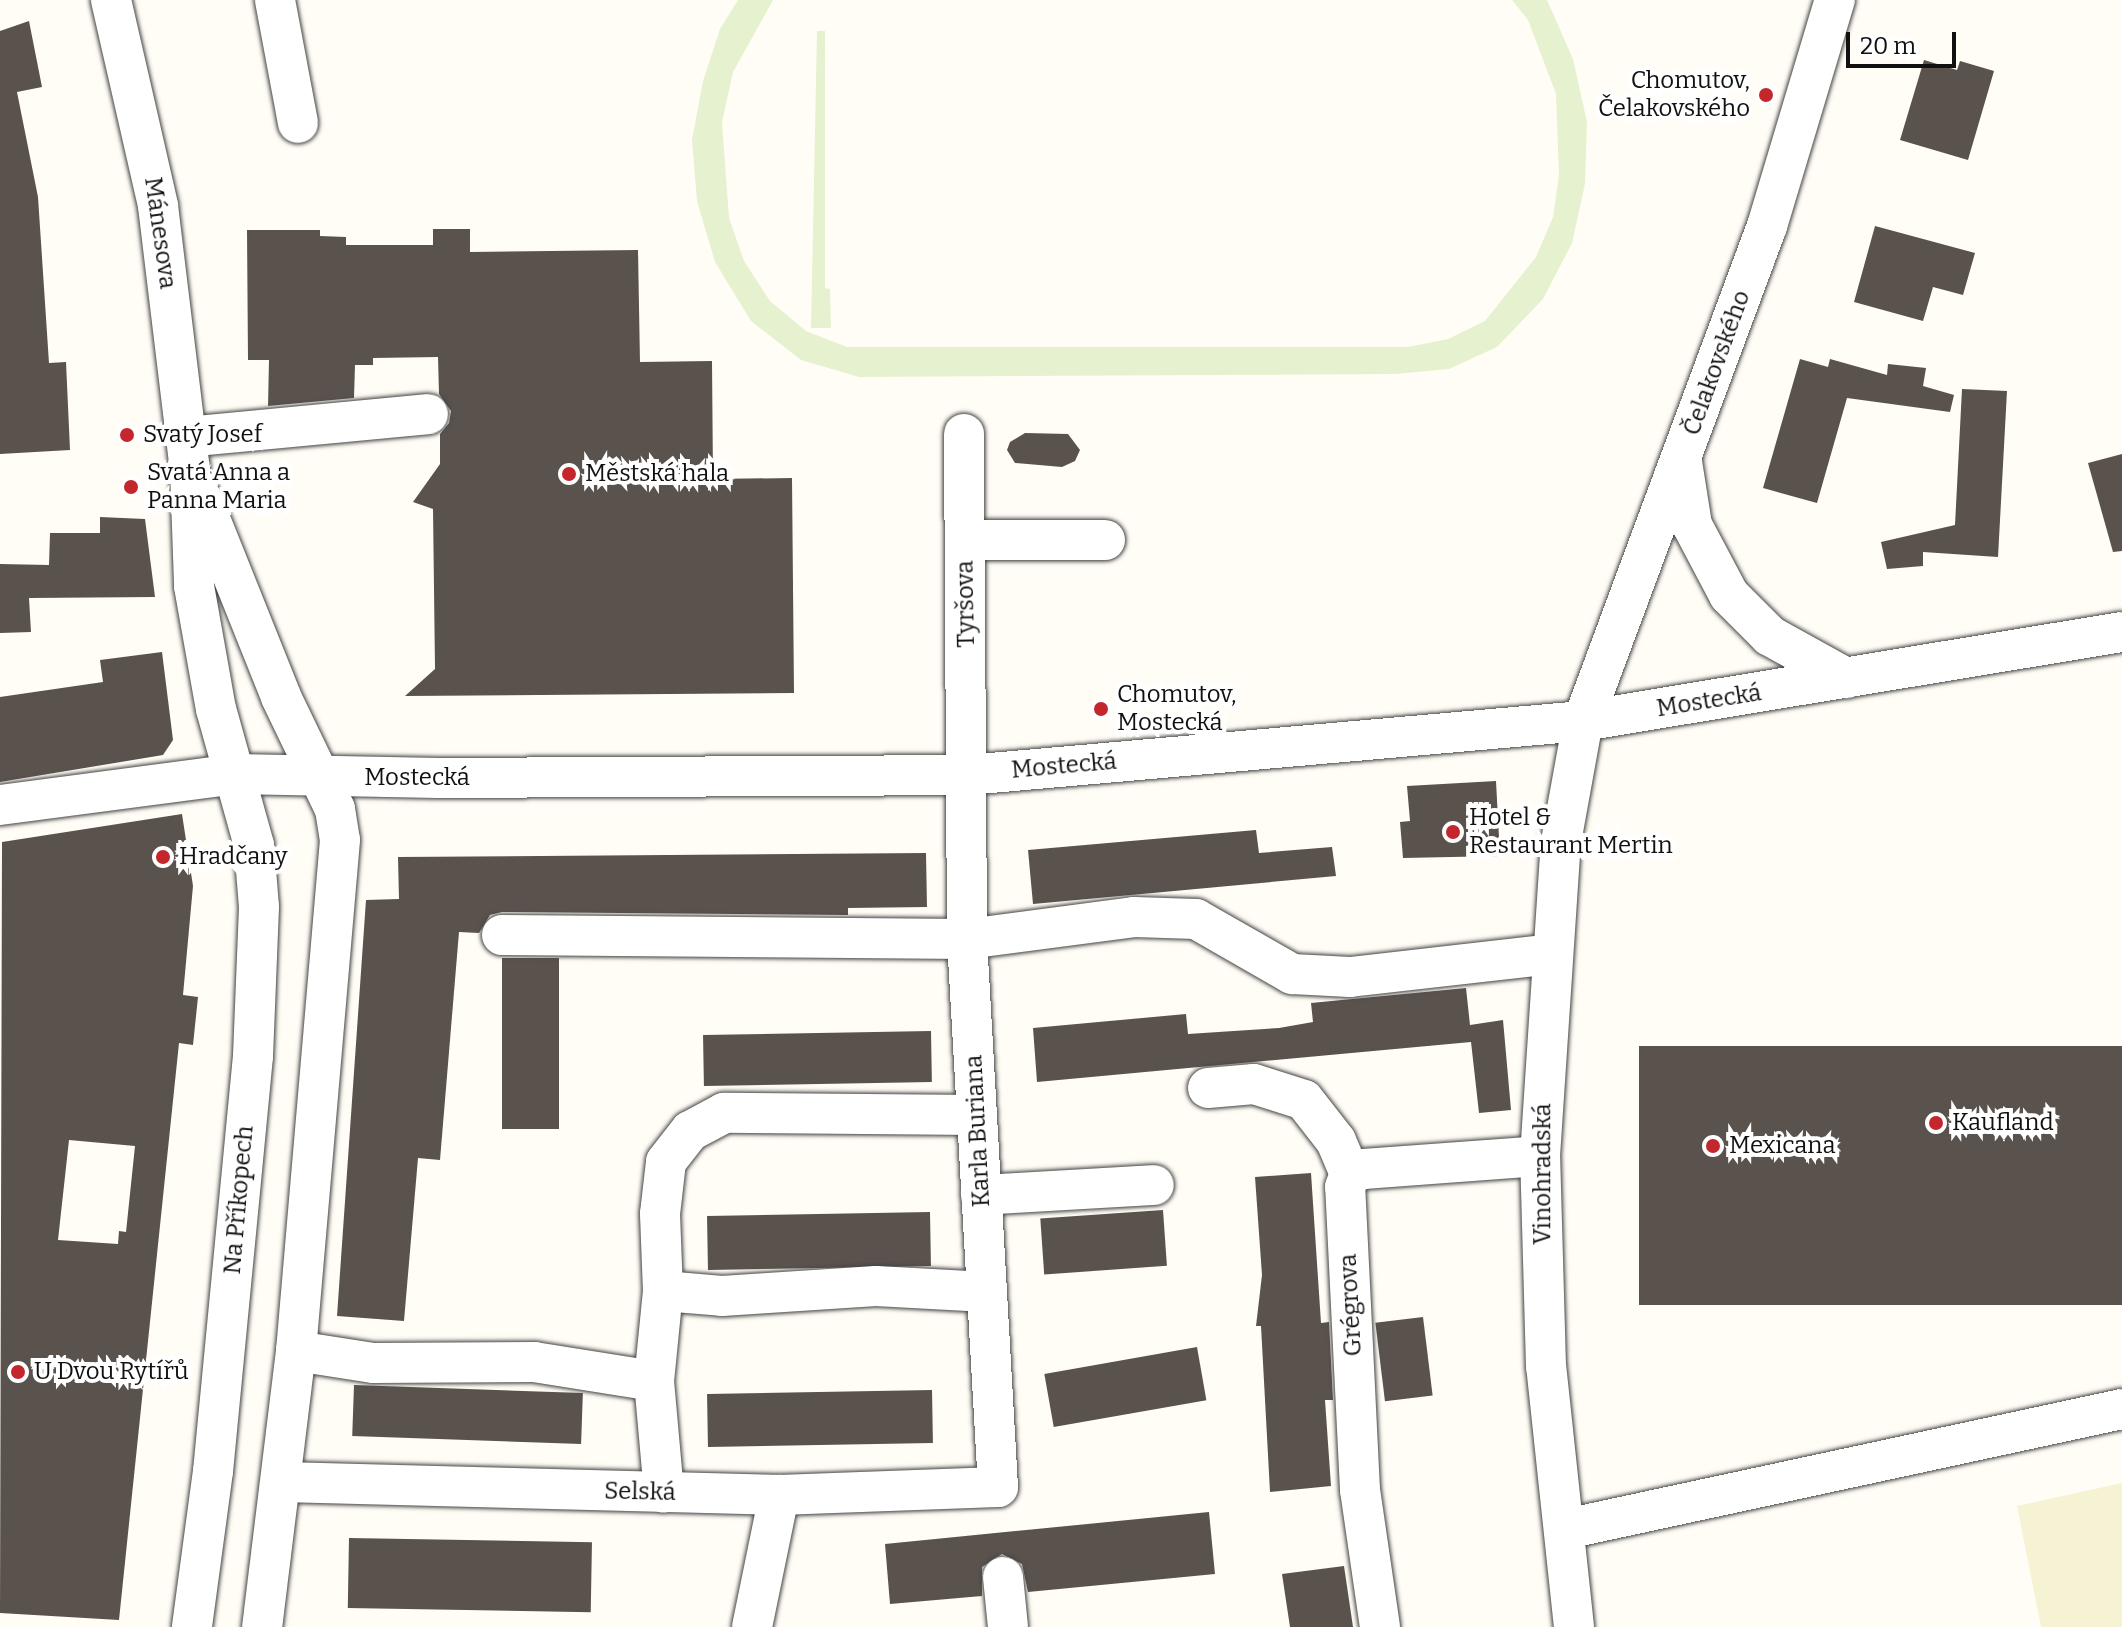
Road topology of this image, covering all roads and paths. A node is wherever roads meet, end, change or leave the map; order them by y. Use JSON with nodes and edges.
{"nodes":[{"id":1,"x":111,"y":0,"type":"edge"},
{"id":2,"x":275,"y":0,"type":"edge"},
{"id":3,"x":1835,"y":0,"type":"edge"},
{"id":4,"x":298,"y":123,"type":"dead end"},
{"id":5,"x":428,"y":414,"type":"dead end"},
{"id":6,"x":964,"y":434,"type":"dead end"},
{"id":7,"x":188,"y":453,"type":"junction"},
{"id":8,"x":1681,"y":460,"type":"junction"},
{"id":9,"x":966,"y":540,"type":"junction"},
{"id":10,"x":1105,"y":540,"type":"dead end"},
{"id":11,"x":2122,"y":632,"type":"edge"},
{"id":12,"x":1846,"y":678,"type":"junction"},
{"id":13,"x":1583,"y":721,"type":"junction"},
{"id":14,"x":235,"y":774,"type":"junction"},
{"id":15,"x":968,"y":775,"type":"junction"},
{"id":16,"x":320,"y":778,"type":"junction"},
{"id":17,"x":0,"y":805,"type":"edge"},
{"id":18,"x":502,"y":935,"type":"dead end"},
{"id":19,"x":967,"y":939,"type":"junction"},
{"id":20,"x":1552,"y":954,"type":"junction"},
{"id":21,"x":1208,"y":1088,"type":"dead end"},
{"id":22,"x":977,"y":1115,"type":"junction"},
{"id":23,"x":1540,"y":1156,"type":"junction"},
{"id":24,"x":1350,"y":1174,"type":"junction"},
{"id":25,"x":1154,"y":1185,"type":"dead end"},
{"id":26,"x":981,"y":1195,"type":"junction"},
{"id":27,"x":663,"y":1291,"type":"junction"},
{"id":28,"x":987,"y":1292,"type":"junction"},
{"id":29,"x":296,"y":1351,"type":"junction"},
{"id":30,"x":654,"y":1381,"type":"junction"},
{"id":31,"x":2122,"y":1409,"type":"edge"},
{"id":32,"x":282,"y":1482,"type":"junction"},
{"id":33,"x":998,"y":1487,"type":"joint"},
{"id":34,"x":664,"y":1493,"type":"junction"},
{"id":35,"x":779,"y":1495,"type":"junction"},
{"id":36,"x":1566,"y":1529,"type":"junction"},
{"id":37,"x":1003,"y":1577,"type":"dead end"},
{"id":38,"x":192,"y":1627,"type":"edge"},
{"id":39,"x":262,"y":1627,"type":"edge"},
{"id":40,"x":752,"y":1627,"type":"edge"},
{"id":41,"x":1008,"y":1627,"type":"edge"},
{"id":42,"x":1380,"y":1627,"type":"edge"},
{"id":43,"x":1574,"y":1627,"type":"edge"}],
"edges":[{"from":1,"to":7,"type":"street","name":"Mánesova"},
{"from":2,"to":4,"type":"street"},
{"from":3,"to":8,"type":"street","name":"Čelakovského"},
{"from":5,"to":7,"type":"street"},
{"from":6,"to":9,"type":"street","name":"Tyršova"},
{"from":7,"to":14,"type":"street","name":"Mánesova"},
{"from":7,"to":16,"type":"street","name":"Mánesova"},
{"from":8,"to":12,"type":"street"},
{"from":8,"to":13,"type":"street","name":"Čelakovského"},
{"from":9,"to":10,"type":"street"},
{"from":9,"to":15,"type":"street","name":"Tyršova"},
{"from":11,"to":12,"type":"street","name":"Mostecká"},
{"from":12,"to":13,"type":"street","name":"Mostecká"},
{"from":13,"to":15,"type":"street","name":"Mostecká"},
{"from":13,"to":20,"type":"street","name":"Vinohradská"},
{"from":14,"to":16,"type":"street","name":"Mostecká"},
{"from":14,"to":17,"type":"street","name":"Mostecká"},
{"from":14,"to":38,"type":"street","name":"Na Příkopech"},
{"from":15,"to":16,"type":"street","name":"Mostecká"},
{"from":15,"to":19,"type":"street","name":"Karla Buriana"},
{"from":16,"to":29,"type":"street"},
{"from":18,"to":19,"type":"street"},
{"from":19,"to":20,"type":"street"},
{"from":19,"to":22,"type":"street","name":"Karla Buriana"},
{"from":20,"to":23,"type":"street","name":"Vinohradská"},
{"from":21,"to":24,"type":"street"},
{"from":22,"to":26,"type":"street","name":"Karla Buriana"},
{"from":22,"to":27,"type":"street"},
{"from":23,"to":24,"type":"street"},
{"from":23,"to":36,"type":"street","name":"Vinohradská"},
{"from":24,"to":42,"type":"street","name":"Grégrova"},
{"from":25,"to":26,"type":"street"},
{"from":26,"to":28,"type":"street","name":"Karla Buriana"},
{"from":27,"to":28,"type":"street"},
{"from":27,"to":30,"type":"street"},
{"from":28,"to":33,"type":"street","name":"Karla Buriana"},
{"from":29,"to":30,"type":"street"},
{"from":29,"to":32,"type":"street"},
{"from":30,"to":34,"type":"street"},
{"from":31,"to":36,"type":"street"},
{"from":32,"to":34,"type":"street","name":"Selská"},
{"from":32,"to":39,"type":"street"},
{"from":33,"to":35,"type":"street","name":"Selská"},
{"from":34,"to":35,"type":"street","name":"Selská"},
{"from":35,"to":40,"type":"street"},
{"from":36,"to":43,"type":"street","name":"Vinohradská"},
{"from":37,"to":41,"type":"street"}]}
